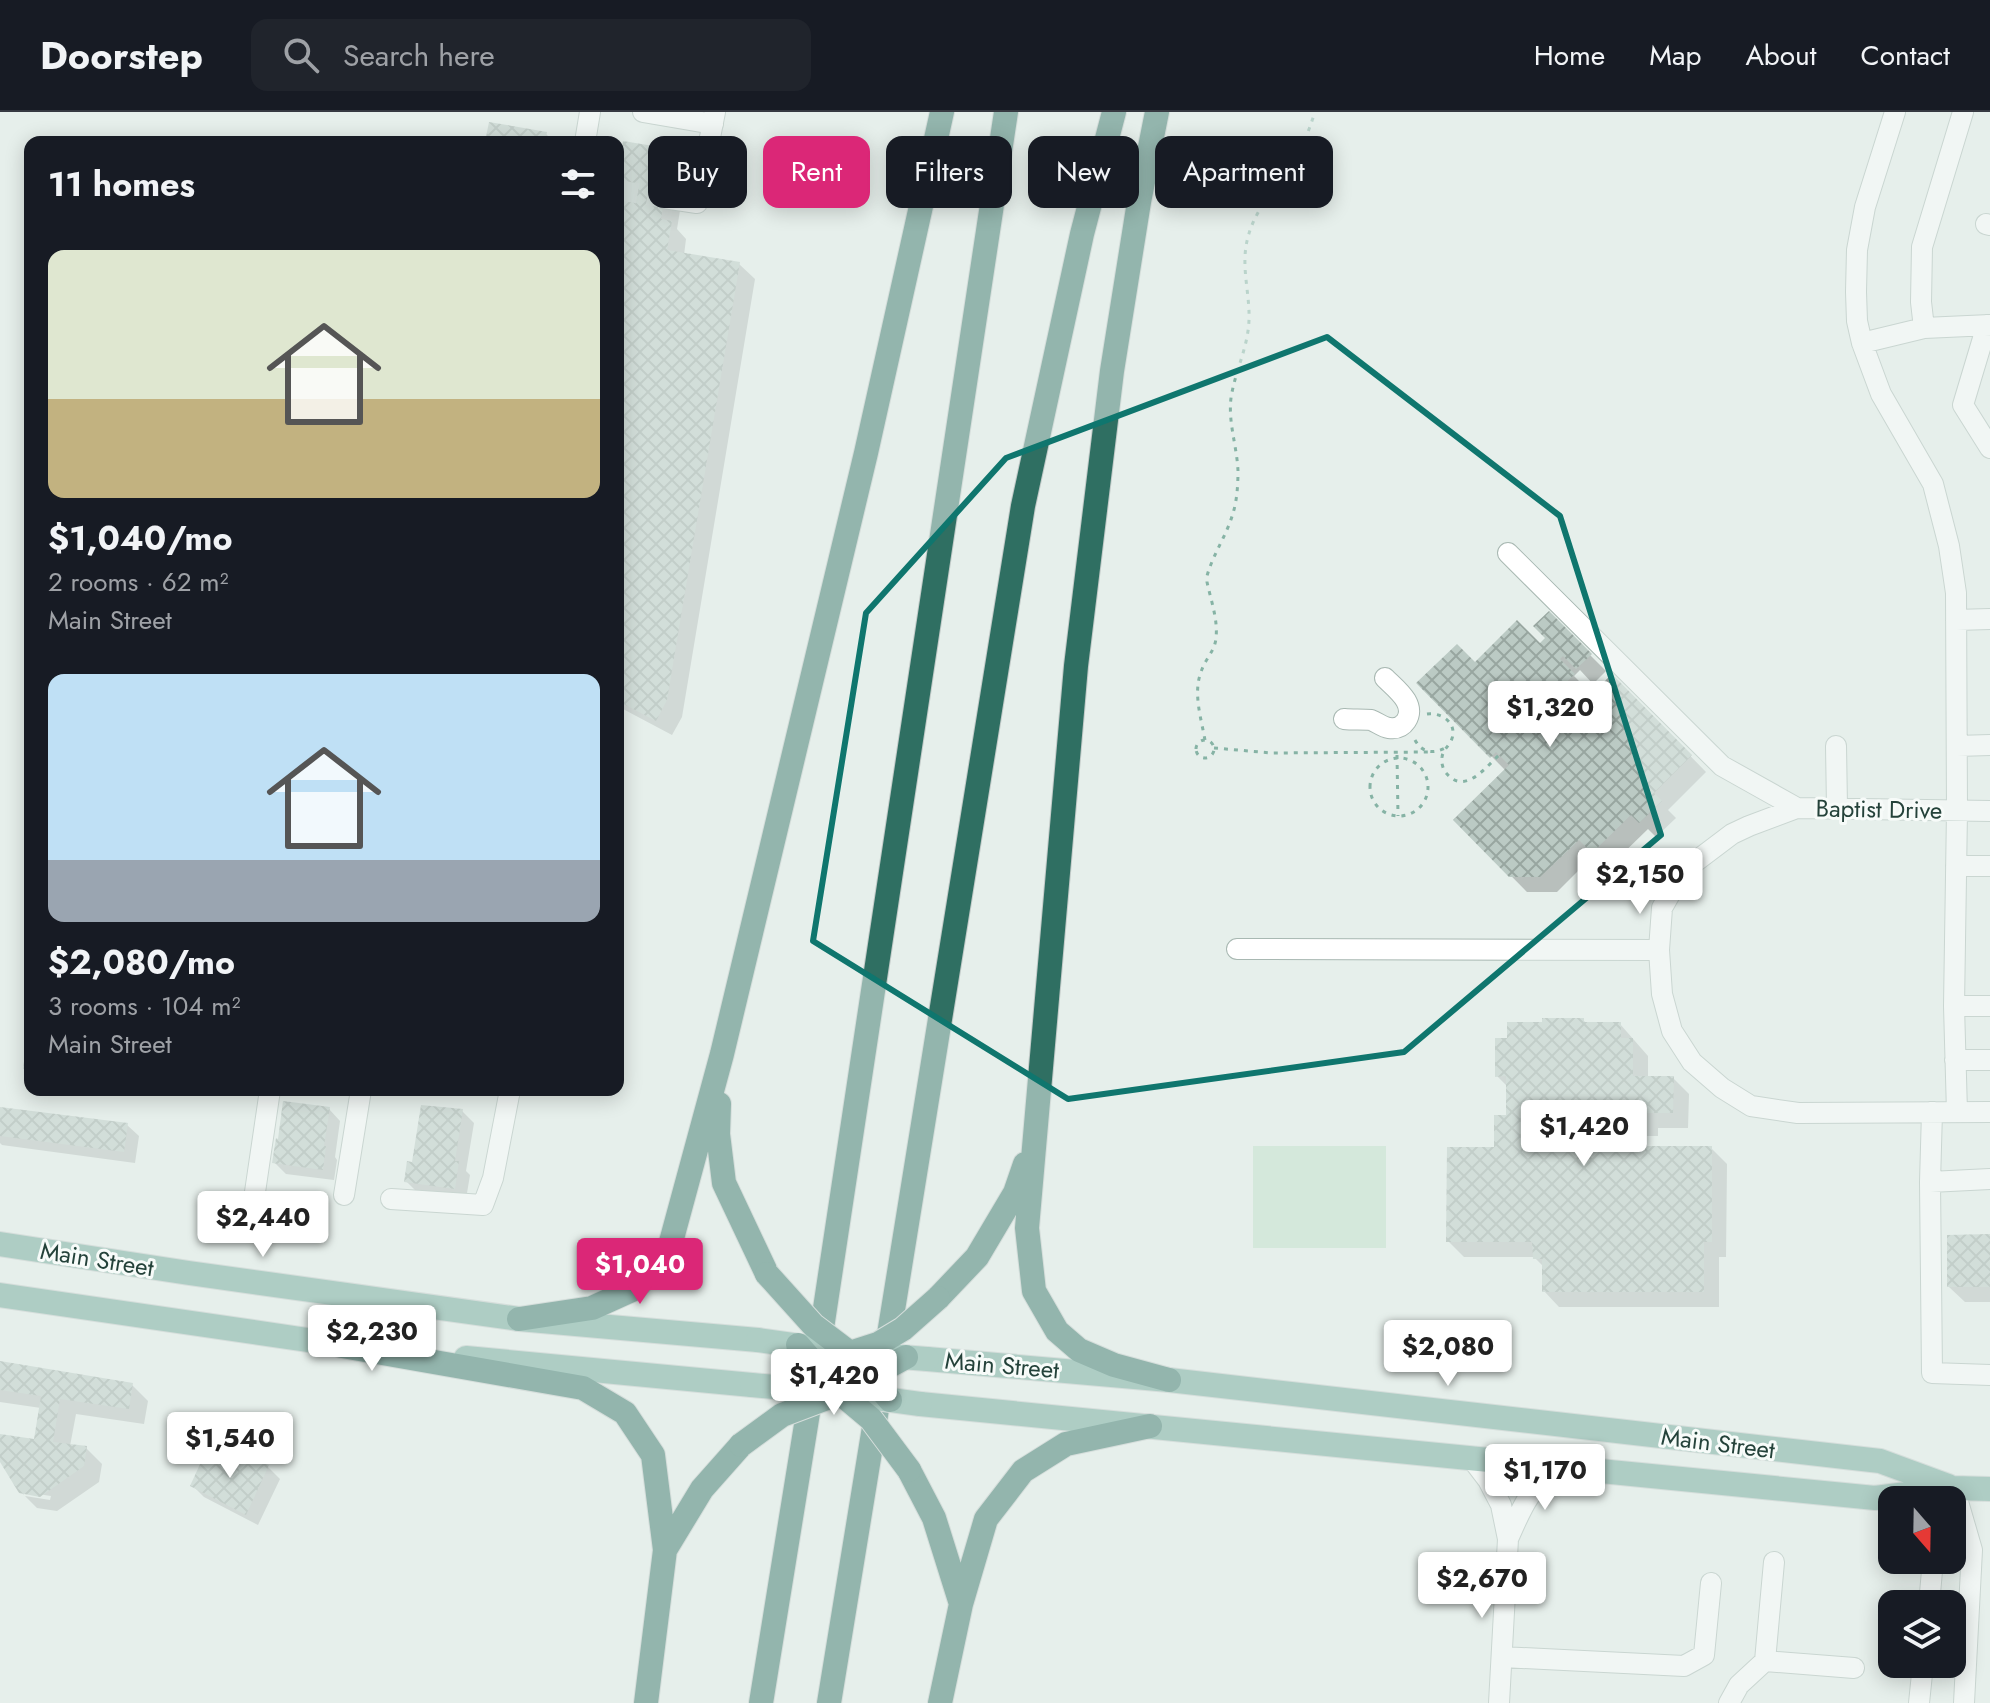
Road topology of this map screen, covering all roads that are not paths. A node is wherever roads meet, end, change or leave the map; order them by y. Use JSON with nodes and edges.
{"nodes":[{"id":1,"x":590,"y":112,"type":"edge"},
{"id":2,"x":643,"y":112,"type":"edge"},
{"id":3,"x":942,"y":112,"type":"edge"},
{"id":4,"x":1006,"y":112,"type":"edge"},
{"id":5,"x":1114,"y":112,"type":"edge"},
{"id":6,"x":1157,"y":112,"type":"edge"},
{"id":7,"x":1895,"y":112,"type":"edge"},
{"id":8,"x":1963,"y":112,"type":"edge"},
{"id":9,"x":714,"y":118,"type":"edge"},
{"id":10,"x":586,"y":136,"type":"edge"},
{"id":11,"x":1988,"y":325,"type":"edge"},
{"id":12,"x":1924,"y":328,"type":"junction"},
{"id":13,"x":1862,"y":343,"type":"junction"},
{"id":14,"x":1990,"y":448,"type":"edge"},
{"id":15,"x":1508,"y":553,"type":"dead end"},
{"id":16,"x":1990,"y":619,"type":"edge"},
{"id":17,"x":1956,"y":620,"type":"junction"},
{"id":18,"x":1385,"y":678,"type":"dead end"},
{"id":19,"x":1344,"y":719,"type":"dead end"},
{"id":20,"x":1990,"y":745,"type":"edge"},
{"id":21,"x":1836,"y":746,"type":"dead end"},
{"id":22,"x":1957,"y":746,"type":"junction"},
{"id":23,"x":1837,"y":807,"type":"junction"},
{"id":24,"x":1797,"y":808,"type":"junction"},
{"id":25,"x":1957,"y":811,"type":"junction"},
{"id":26,"x":1990,"y":811,"type":"edge"},
{"id":27,"x":1956,"y":866,"type":"junction"},
{"id":28,"x":1990,"y":866,"type":"edge"},
{"id":29,"x":1237,"y":949,"type":"dead end"},
{"id":30,"x":1659,"y":950,"type":"junction"},
{"id":31,"x":1954,"y":1006,"type":"junction"},
{"id":32,"x":1990,"y":1006,"type":"edge"},
{"id":33,"x":722,"y":1054,"type":"junction"},
{"id":34,"x":1955,"y":1060,"type":"junction"},
{"id":35,"x":1990,"y":1060,"type":"edge"},
{"id":36,"x":269,"y":1096,"type":"edge"},
{"id":37,"x":279,"y":1096,"type":"edge"},
{"id":38,"x":360,"y":1096,"type":"edge"},
{"id":39,"x":509,"y":1096,"type":"edge"},
{"id":40,"x":1932,"y":1112,"type":"junction"},
{"id":41,"x":1957,"y":1112,"type":"junction"},
{"id":42,"x":1990,"y":1112,"type":"edge"},
{"id":43,"x":1036,"y":1136,"type":"junction"},
{"id":44,"x":259,"y":1166,"type":"junction"},
{"id":45,"x":1990,"y":1179,"type":"edge"},
{"id":46,"x":1930,"y":1182,"type":"junction"},
{"id":47,"x":255,"y":1192,"type":"dead end"},
{"id":48,"x":344,"y":1195,"type":"dead end"},
{"id":49,"x":391,"y":1199,"type":"dead end"},
{"id":50,"x":0,"y":1244,"type":"edge"},
{"id":51,"x":0,"y":1295,"type":"edge"},
{"id":52,"x":519,"y":1319,"type":"junction"},
{"id":53,"x":798,"y":1345,"type":"junction"},
{"id":54,"x":342,"y":1346,"type":"junction"},
{"id":55,"x":850,"y":1353,"type":"junction"},
{"id":56,"x":916,"y":1358,"type":"junction"},
{"id":57,"x":822,"y":1371,"type":"junction"},
{"id":58,"x":1990,"y":1375,"type":"edge"},
{"id":59,"x":868,"y":1376,"type":"junction"},
{"id":60,"x":1169,"y":1380,"type":"junction"},
{"id":61,"x":783,"y":1389,"type":"junction"},
{"id":62,"x":840,"y":1393,"type":"junction"},
{"id":63,"x":890,"y":1400,"type":"junction"},
{"id":64,"x":1150,"y":1426,"type":"junction"},
{"id":65,"x":1472,"y":1459,"type":"junction"},
{"id":66,"x":1561,"y":1467,"type":"junction"},
{"id":67,"x":1935,"y":1486,"type":"edge"},
{"id":68,"x":1990,"y":1489,"type":"edge"},
{"id":69,"x":1966,"y":1492,"type":"edge"},
{"id":70,"x":1878,"y":1498,"type":"edge"},
{"id":71,"x":1966,"y":1533,"type":"edge"},
{"id":72,"x":1508,"y":1539,"type":"junction"},
{"id":73,"x":665,"y":1550,"type":"junction"},
{"id":74,"x":1774,"y":1562,"type":"dead end"},
{"id":75,"x":1711,"y":1583,"type":"dead end"},
{"id":76,"x":961,"y":1604,"type":"junction"},
{"id":77,"x":1502,"y":1657,"type":"junction"},
{"id":78,"x":1765,"y":1661,"type":"junction"},
{"id":79,"x":1854,"y":1668,"type":"dead end"},
{"id":80,"x":1922,"y":1678,"type":"edge"},
{"id":81,"x":646,"y":1703,"type":"edge"},
{"id":82,"x":761,"y":1703,"type":"edge"},
{"id":83,"x":829,"y":1703,"type":"edge"},
{"id":84,"x":940,"y":1703,"type":"edge"},
{"id":85,"x":1499,"y":1703,"type":"edge"},
{"id":86,"x":1729,"y":1703,"type":"edge"},
{"id":87,"x":1919,"y":1703,"type":"edge"},
{"id":88,"x":1964,"y":1703,"type":"edge"}],
"edges":[{"from":1,"to":10,"type":"street"},
{"from":2,"to":9,"type":"street"},
{"from":3,"to":33,"type":"highway"},
{"from":4,"to":82,"type":"highway"},
{"from":5,"to":83,"type":"highway"},
{"from":6,"to":43,"type":"highway"},
{"from":7,"to":13,"type":"street"},
{"from":8,"to":12,"type":"street"},
{"from":11,"to":12,"type":"street"},
{"from":11,"to":14,"type":"street"},
{"from":12,"to":13,"type":"street"},
{"from":13,"to":17,"type":"street"},
{"from":15,"to":24,"type":"street"},
{"from":16,"to":17,"type":"street"},
{"from":17,"to":22,"type":"street"},
{"from":18,"to":19,"type":"street"},
{"from":20,"to":22,"type":"street"},
{"from":21,"to":23,"type":"street"},
{"from":22,"to":25,"type":"street"},
{"from":23,"to":24,"type":"street","name":"Baptist Drive"},
{"from":23,"to":25,"type":"street","name":"Baptist Drive"},
{"from":24,"to":30,"type":"street","name":"Baptist Drive"},
{"from":25,"to":26,"type":"street","name":"Baptist Drive"},
{"from":25,"to":27,"type":"street"},
{"from":27,"to":28,"type":"street"},
{"from":27,"to":31,"type":"street"},
{"from":29,"to":30,"type":"street"},
{"from":30,"to":40,"type":"street","name":"Baptist Drive"},
{"from":31,"to":32,"type":"street"},
{"from":31,"to":34,"type":"street"},
{"from":33,"to":52,"type":"highway"},
{"from":33,"to":55,"type":"highway","bridge":true},
{"from":34,"to":35,"type":"street"},
{"from":34,"to":41,"type":"street"},
{"from":36,"to":44,"type":"street"},
{"from":37,"to":44,"type":"street"},
{"from":38,"to":48,"type":"street"},
{"from":39,"to":49,"type":"street"},
{"from":40,"to":41,"type":"street","name":"Baptist Drive"},
{"from":40,"to":46,"type":"street"},
{"from":41,"to":42,"type":"street","name":"Baptist Drive"},
{"from":43,"to":55,"type":"highway","bridge":true},
{"from":43,"to":60,"type":"highway"},
{"from":44,"to":47,"type":"street"},
{"from":45,"to":46,"type":"street"},
{"from":46,"to":58,"type":"street"},
{"from":50,"to":52,"type":"main road","name":"Main Street"},
{"from":51,"to":54,"type":"main road","name":"Main Street"},
{"from":52,"to":53,"type":"main road","name":"Main Street","bridge":true},
{"from":53,"to":55,"type":"main road","name":"Main Street","bridge":true},
{"from":53,"to":57,"type":"highway","bridge":true},
{"from":54,"to":61,"type":"main road","name":"Main Street","bridge":true},
{"from":54,"to":73,"type":"highway"},
{"from":55,"to":56,"type":"main road","name":"Main Street","bridge":true},
{"from":55,"to":57,"type":"highway","bridge":true},
{"from":55,"to":59,"type":"highway","bridge":true},
{"from":56,"to":59,"type":"highway","bridge":true},
{"from":56,"to":60,"type":"main road","name":"Main Street"},
{"from":57,"to":61,"type":"highway","bridge":true},
{"from":57,"to":62,"type":"highway","bridge":true},
{"from":59,"to":62,"type":"highway","bridge":true},
{"from":59,"to":63,"type":"highway","bridge":true},
{"from":60,"to":67,"type":"main road","name":"Main Street"},
{"from":61,"to":62,"type":"main road","name":"Main Street","bridge":true},
{"from":62,"to":63,"type":"main road","name":"Main Street","bridge":true},
{"from":62,"to":73,"type":"highway","bridge":true},
{"from":62,"to":76,"type":"highway","bridge":true},
{"from":63,"to":64,"type":"main road","name":"Main Street","bridge":true},
{"from":64,"to":65,"type":"main road","name":"Main Street"},
{"from":64,"to":76,"type":"highway"},
{"from":65,"to":66,"type":"main road","name":"Main Street"},
{"from":65,"to":72,"type":"street"},
{"from":66,"to":70,"type":"main road","name":"Main Street"},
{"from":66,"to":72,"type":"street"},
{"from":68,"to":69,"type":"main road","name":"Main Street"},
{"from":71,"to":88,"type":"street"},
{"from":72,"to":77,"type":"street"},
{"from":73,"to":81,"type":"highway"},
{"from":74,"to":78,"type":"street"},
{"from":75,"to":77,"type":"street"},
{"from":76,"to":84,"type":"highway"},
{"from":77,"to":85,"type":"street"},
{"from":78,"to":79,"type":"street"},
{"from":78,"to":86,"type":"street"},
{"from":80,"to":87,"type":"street"}]}
